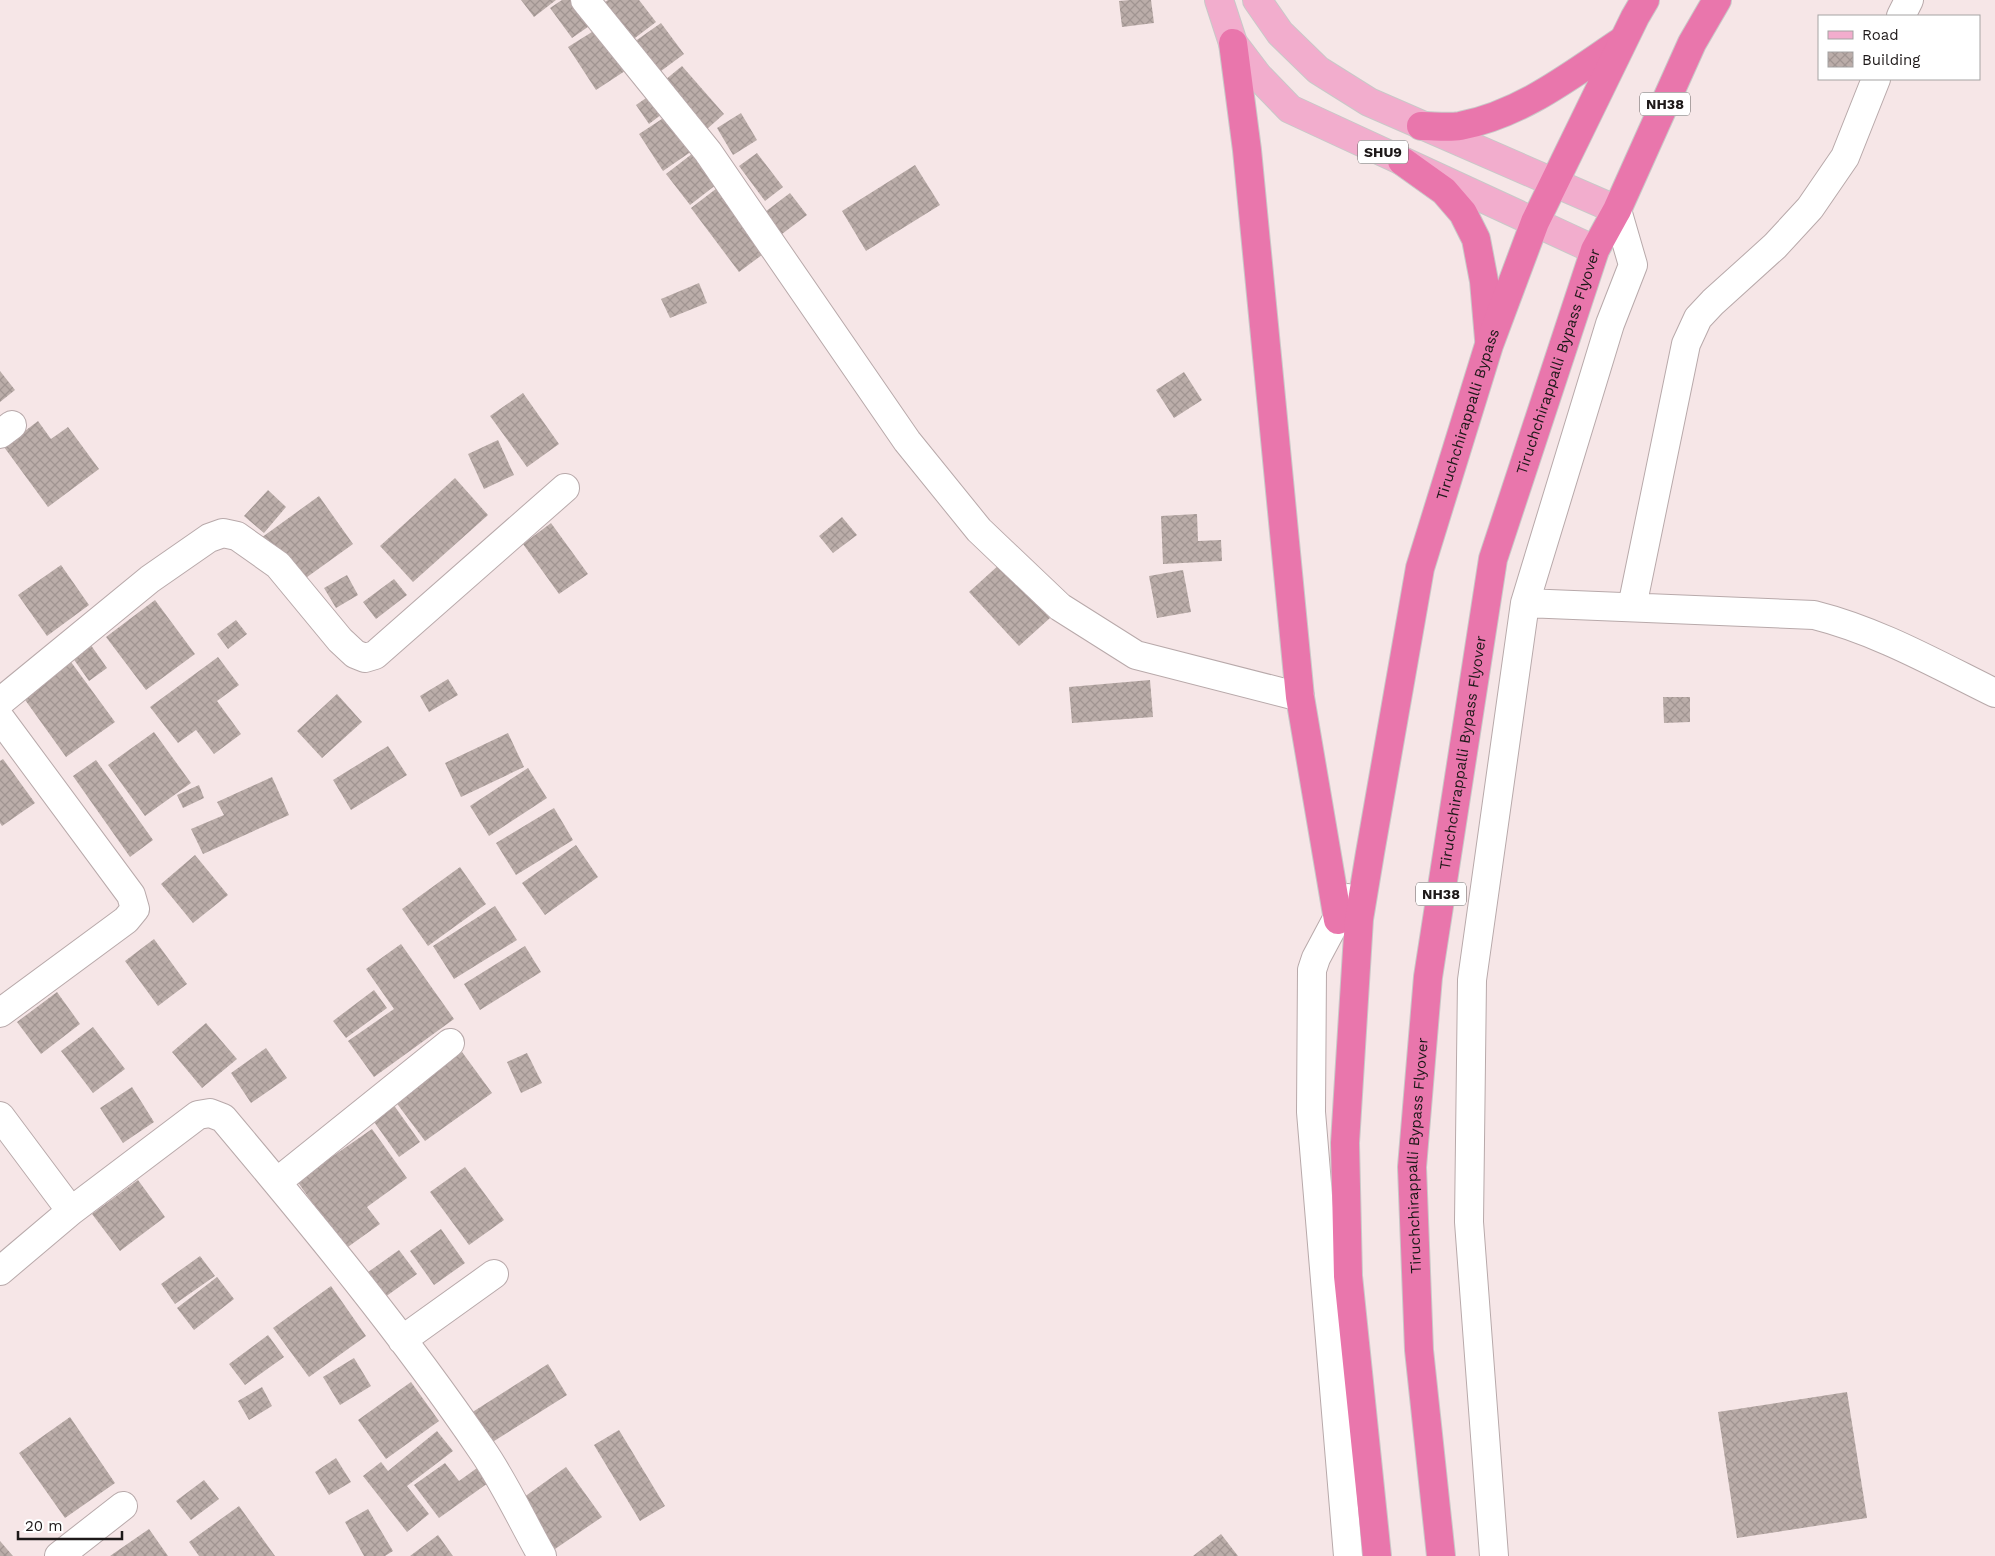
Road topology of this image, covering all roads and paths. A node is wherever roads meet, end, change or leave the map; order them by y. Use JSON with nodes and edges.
{"nodes":[{"id":1,"x":586,"y":0,"type":"edge"},
{"id":2,"x":1219,"y":0,"type":"edge"},
{"id":3,"x":1257,"y":0,"type":"edge"},
{"id":4,"x":1645,"y":0,"type":"edge"},
{"id":5,"x":1717,"y":0,"type":"edge"},
{"id":6,"x":1909,"y":0,"type":"edge"},
{"id":7,"x":1902,"y":15,"type":"edge"},
{"id":8,"x":1623,"y":40,"type":"junction"},
{"id":9,"x":1233,"y":42,"type":"junction"},
{"id":10,"x":1876,"y":80,"type":"edge"},
{"id":11,"x":1421,"y":126,"type":"junction"},
{"id":12,"x":1402,"y":161,"type":"junction"},
{"id":13,"x":1553,"y":184,"type":"junction"},
{"id":14,"x":1617,"y":210,"type":"junction"},
{"id":15,"x":1535,"y":222,"type":"junction"},
{"id":16,"x":1595,"y":250,"type":"junction"},
{"id":17,"x":1490,"y":345,"type":"junction"},
{"id":18,"x":565,"y":488,"type":"dead end"},
{"id":19,"x":1525,"y":603,"type":"junction"},
{"id":20,"x":1632,"y":607,"type":"junction"},
{"id":21,"x":1995,"y":692,"type":"edge"},
{"id":22,"x":1300,"y":697,"type":"junction"},
{"id":23,"x":0,"y":702,"type":"edge"},
{"id":24,"x":0,"y":718,"type":"edge"},
{"id":25,"x":1370,"y":853,"type":"junction"},
{"id":26,"x":1338,"y":920,"type":"junction"},
{"id":27,"x":0,"y":1013,"type":"edge"},
{"id":28,"x":450,"y":1044,"type":"dead end"},
{"id":29,"x":0,"y":1116,"type":"edge"},
{"id":30,"x":277,"y":1182,"type":"junction"},
{"id":31,"x":71,"y":1211,"type":"junction"},
{"id":32,"x":0,"y":1271,"type":"edge"},
{"id":33,"x":494,"y":1274,"type":"dead end"},
{"id":34,"x":402,"y":1340,"type":"junction"},
{"id":35,"x":123,"y":1506,"type":"dead end"},
{"id":36,"x":59,"y":1556,"type":"edge"},
{"id":37,"x":542,"y":1556,"type":"edge"},
{"id":38,"x":1348,"y":1556,"type":"edge"},
{"id":39,"x":1377,"y":1556,"type":"edge"},
{"id":40,"x":1441,"y":1556,"type":"edge"},
{"id":41,"x":1494,"y":1556,"type":"edge"}],
"edges":[{"from":1,"to":22,"type":"street"},
{"from":2,"to":9,"type":"main road","number":"SHU9"},
{"from":3,"to":11,"type":"main road","number":"SHU9"},
{"from":4,"to":8,"type":"highway","name":"Tiruchchirappalli Bypass"},
{"from":5,"to":14,"type":"highway","number":"NH38"},
{"from":6,"to":7,"type":"street"},
{"from":8,"to":11,"type":"highway"},
{"from":8,"to":13,"type":"highway","name":"Tiruchchirappalli Bypass"},
{"from":9,"to":12,"type":"main road","number":"SHU9"},
{"from":9,"to":22,"type":"highway"},
{"from":10,"to":20,"type":"street"},
{"from":11,"to":13,"type":"main road","number":"SHU9"},
{"from":12,"to":15,"type":"main road","number":"SHU9"},
{"from":12,"to":17,"type":"highway"},
{"from":13,"to":14,"type":"main road","number":"SHU9"},
{"from":13,"to":15,"type":"highway","name":"Tiruchchirappalli Bypass"},
{"from":14,"to":16,"type":"highway","name":"Tiruchchirappalli Bypass Flyover","number":"NH38"},
{"from":14,"to":19,"type":"street"},
{"from":15,"to":16,"type":"main road","number":"SHU9"},
{"from":15,"to":17,"type":"highway","name":"Tiruchchirappalli Bypass"},
{"from":16,"to":40,"type":"highway","name":"Tiruchchirappalli Bypass Flyover","number":"NH38"},
{"from":17,"to":25,"type":"highway","name":"Tiruchchirappalli Bypass"},
{"from":18,"to":23,"type":"street"},
{"from":19,"to":20,"type":"street"},
{"from":19,"to":41,"type":"street"},
{"from":20,"to":21,"type":"street"},
{"from":22,"to":26,"type":"highway"},
{"from":24,"to":27,"type":"street"},
{"from":25,"to":26,"type":"street"},
{"from":25,"to":39,"type":"highway"},
{"from":26,"to":38,"type":"street"},
{"from":28,"to":30,"type":"street"},
{"from":29,"to":31,"type":"street"},
{"from":30,"to":31,"type":"street"},
{"from":30,"to":34,"type":"street"},
{"from":31,"to":32,"type":"street"},
{"from":33,"to":34,"type":"street"},
{"from":34,"to":37,"type":"street"},
{"from":35,"to":36,"type":"street"}]}
